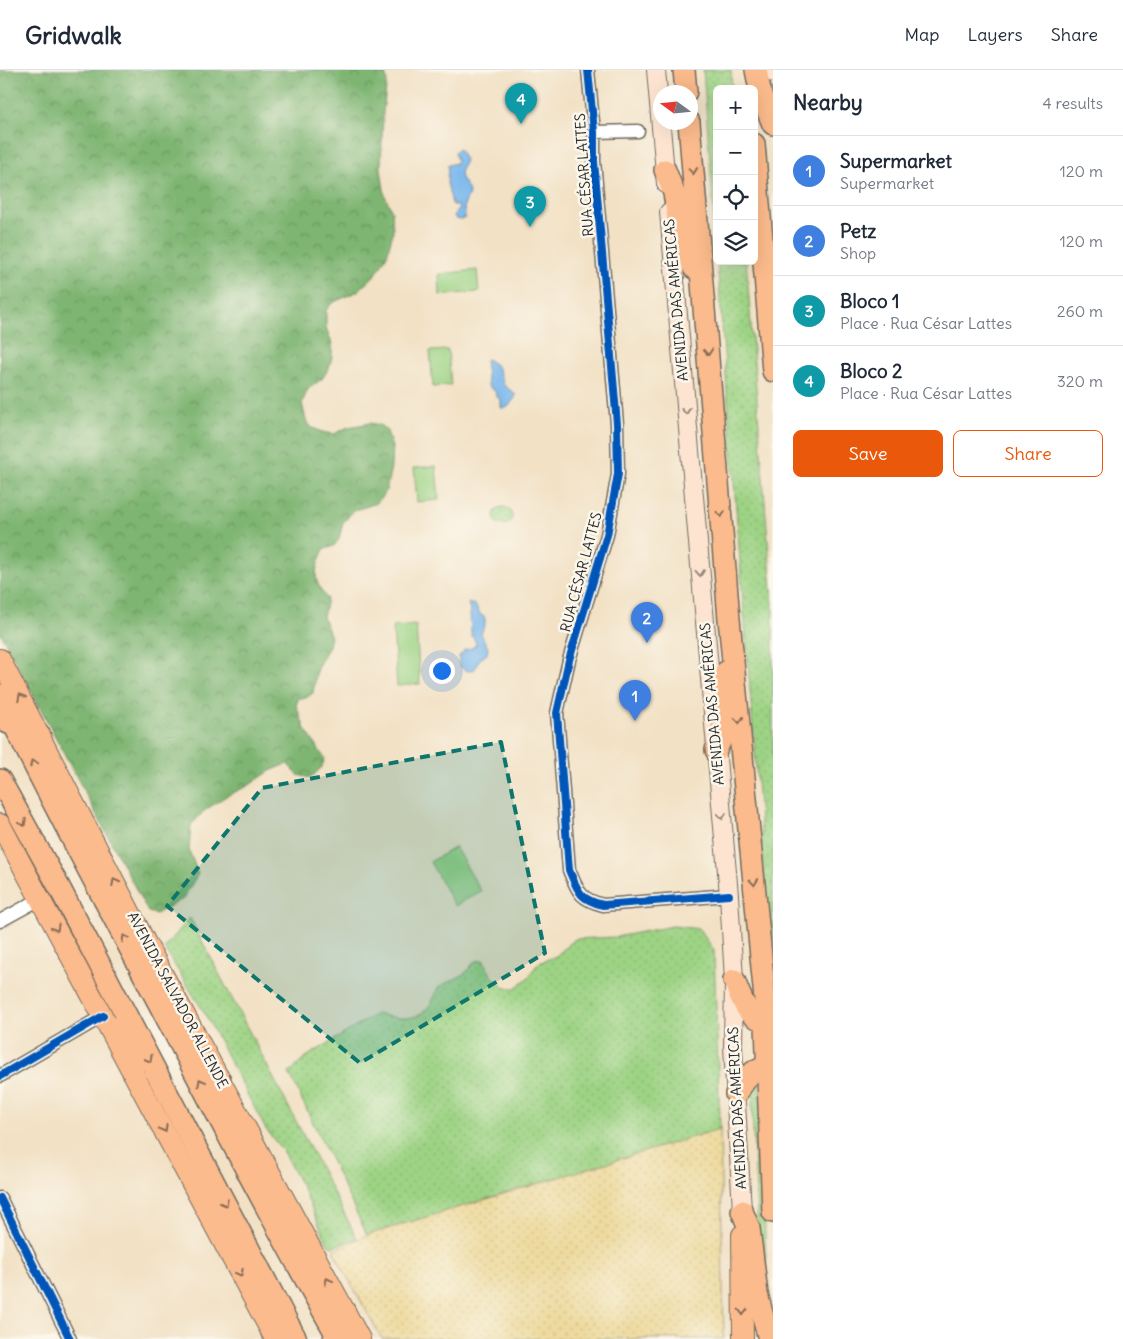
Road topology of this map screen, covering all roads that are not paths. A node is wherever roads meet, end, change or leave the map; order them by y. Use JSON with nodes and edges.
{"nodes":[{"id":1,"x":588,"y":70,"type":"edge"},
{"id":2,"x":656,"y":70,"type":"edge"},
{"id":3,"x":684,"y":70,"type":"edge"},
{"id":4,"x":748,"y":70,"type":"edge"},
{"id":5,"x":756,"y":70,"type":"edge"},
{"id":6,"x":685,"y":85,"type":"edge"},
{"id":7,"x":750,"y":85,"type":"edge"},
{"id":8,"x":773,"y":124,"type":"edge"},
{"id":9,"x":690,"y":130,"type":"edge"},
{"id":10,"x":638,"y":131,"type":"dead end"},
{"id":11,"x":594,"y":132,"type":"junction"},
{"id":12,"x":665,"y":170,"type":"junction"},
{"id":13,"x":757,"y":175,"type":"edge"},
{"id":14,"x":704,"y":304,"type":"junction"},
{"id":15,"x":773,"y":371,"type":"edge"},
{"id":16,"x":729,"y":620,"type":"junction"},
{"id":17,"x":0,"y":659,"type":"edge"},
{"id":18,"x":0,"y":695,"type":"edge"},
{"id":19,"x":7,"y":723,"type":"edge"},
{"id":20,"x":40,"y":736,"type":"junction"},
{"id":21,"x":716,"y":750,"type":"junction"},
{"id":22,"x":0,"y":780,"type":"edge"},
{"id":23,"x":0,"y":824,"type":"edge"},
{"id":24,"x":58,"y":884,"type":"junction"},
{"id":25,"x":729,"y":895,"type":"junction"},
{"id":26,"x":40,"y":899,"type":"junction"},
{"id":27,"x":0,"y":921,"type":"edge"},
{"id":28,"x":734,"y":980,"type":"junction"},
{"id":29,"x":103,"y":1016,"type":"junction"},
{"id":30,"x":770,"y":1022,"type":"edge"},
{"id":31,"x":770,"y":1065,"type":"edge"},
{"id":32,"x":133,"y":1071,"type":"junction"},
{"id":33,"x":0,"y":1076,"type":"edge"},
{"id":34,"x":220,"y":1080,"type":"junction"},
{"id":35,"x":736,"y":1094,"type":"junction"},
{"id":36,"x":0,"y":1198,"type":"edge"},
{"id":37,"x":742,"y":1211,"type":"junction"},
{"id":38,"x":773,"y":1212,"type":"edge"},
{"id":39,"x":281,"y":1233,"type":"junction"},
{"id":40,"x":344,"y":1311,"type":"junction"},
{"id":41,"x":276,"y":1337,"type":"edge"},
{"id":42,"x":337,"y":1338,"type":"edge"},
{"id":43,"x":70,"y":1339,"type":"edge"},
{"id":44,"x":296,"y":1339,"type":"edge"},
{"id":45,"x":360,"y":1339,"type":"edge"},
{"id":46,"x":743,"y":1339,"type":"edge"},
{"id":47,"x":769,"y":1339,"type":"edge"}],
"edges":[{"from":1,"to":11,"type":"street","name":"RUA CÉSAR LATTES"},
{"from":2,"to":12,"type":"main road","name":"AVENIDA DAS AMÉRICAS"},
{"from":3,"to":6,"type":"highway"},
{"from":4,"to":7,"type":"highway"},
{"from":5,"to":8,"type":"highway"},
{"from":9,"to":14,"type":"highway","name":"AVENIDA DAS AMÉRICAS","one_way":true},
{"from":10,"to":11,"type":"street"},
{"from":11,"to":25,"type":"street","name":"RUA CÉSAR LATTES"},
{"from":12,"to":14,"type":"highway"},
{"from":12,"to":21,"type":"main road","name":"AVENIDA DAS AMÉRICAS","one_way":true},
{"from":13,"to":15,"type":"highway"},
{"from":14,"to":16,"type":"highway","name":"AVENIDA DAS AMÉRICAS","one_way":true},
{"from":16,"to":21,"type":"highway"},
{"from":16,"to":30,"type":"highway","name":"AVENIDA DAS AMÉRICAS","one_way":true},
{"from":20,"to":17,"type":"main road","name":"AVENIDA SALVADOR ALLENDE","one_way":true},
{"from":18,"to":19,"type":"highway","name":"AVENIDA SALVADOR ALLENDE"},
{"from":19,"to":20,"type":"highway"},
{"from":39,"to":19,"type":"highway","name":"AVENIDA SALVADOR ALLENDE","one_way":true},
{"from":34,"to":20,"type":"main road","name":"AVENIDA SALVADOR ALLENDE","one_way":true},
{"from":21,"to":25,"type":"main road","name":"AVENIDA DAS AMÉRICAS","one_way":true},
{"from":22,"to":24,"type":"highway","one_way":true},
{"from":23,"to":26,"type":"main road"},
{"from":24,"to":32,"type":"highway"},
{"from":24,"to":44,"type":"highway","one_way":true},
{"from":25,"to":28,"type":"main road","name":"AVENIDA DAS AMÉRICAS"},
{"from":26,"to":27,"type":"street"},
{"from":26,"to":29,"type":"main road","one_way":true},
{"from":28,"to":30,"type":"highway"},
{"from":28,"to":35,"type":"main road","name":"AVENIDA DAS AMÉRICAS"},
{"from":29,"to":32,"type":"main road"},
{"from":29,"to":33,"type":"street"},
{"from":30,"to":31,"type":"highway","name":"AVENIDA DAS AMÉRICAS"},
{"from":31,"to":35,"type":"highway"},
{"from":31,"to":38,"type":"highway","name":"AVENIDA DAS AMÉRICAS"},
{"from":32,"to":41,"type":"main road","one_way":true},
{"from":34,"to":39,"type":"highway"},
{"from":40,"to":34,"type":"main road","name":"AVENIDA SALVADOR ALLENDE","one_way":true},
{"from":35,"to":37,"type":"main road","name":"AVENIDA DAS AMÉRICAS"},
{"from":36,"to":43,"type":"street"},
{"from":37,"to":46,"type":"main road","name":"AVENIDA DAS AMÉRICAS","one_way":true},
{"from":37,"to":47,"type":"highway"},
{"from":39,"to":42,"type":"highway","name":"AVENIDA SALVADOR ALLENDE"},
{"from":40,"to":42,"type":"highway"},
{"from":40,"to":45,"type":"main road","name":"AVENIDA SALVADOR ALLENDE"}]}
